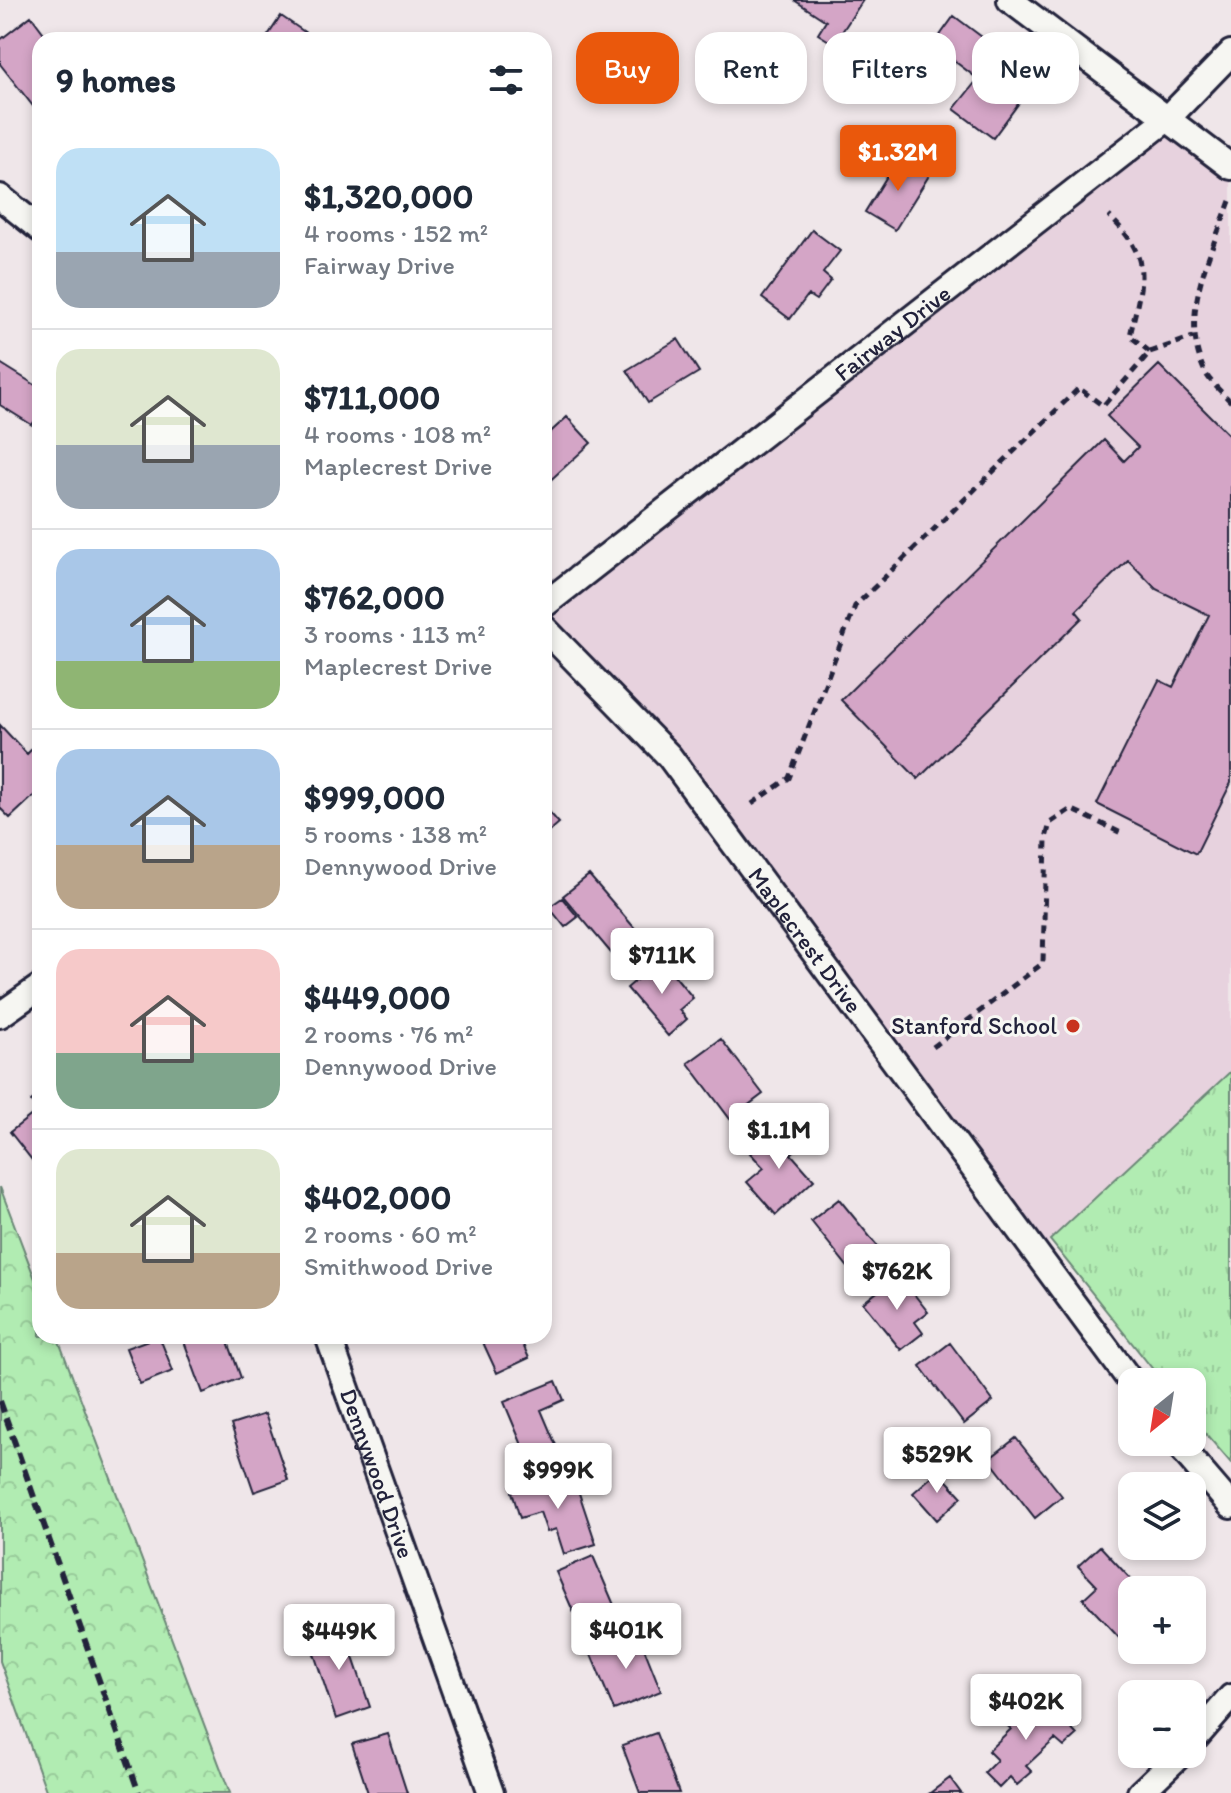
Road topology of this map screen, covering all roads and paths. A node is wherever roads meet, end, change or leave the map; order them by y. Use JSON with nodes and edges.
{"nodes":[{"id":1,"x":1010,"y":0,"type":"edge"},
{"id":2,"x":1231,"y":53,"type":"edge"},
{"id":3,"x":1167,"y":119,"type":"junction"},
{"id":4,"x":1231,"y":167,"type":"edge"},
{"id":5,"x":0,"y":197,"type":"edge"},
{"id":6,"x":1230,"y":201,"type":"edge"},
{"id":7,"x":1109,"y":216,"type":"dead end"},
{"id":8,"x":32,"y":223,"type":"edge"},
{"id":9,"x":1193,"y":337,"type":"junction"},
{"id":10,"x":1150,"y":352,"type":"junction"},
{"id":11,"x":1231,"y":402,"type":"edge"},
{"id":12,"x":552,"y":599,"type":"edge"},
{"id":13,"x":552,"y":636,"type":"edge"},
{"id":14,"x":752,"y":804,"type":"dead end"},
{"id":15,"x":1123,"y":834,"type":"dead end"},
{"id":16,"x":32,"y":993,"type":"edge"},
{"id":17,"x":0,"y":1015,"type":"edge"},
{"id":18,"x":933,"y":1047,"type":"dead end"},
{"id":19,"x":331,"y":1344,"type":"edge"},
{"id":20,"x":1121,"y":1368,"type":"edge"},
{"id":21,"x":1188,"y":1456,"type":"edge"},
{"id":22,"x":1231,"y":1506,"type":"edge"},
{"id":23,"x":1231,"y":1697,"type":"edge"},
{"id":24,"x":1206,"y":1726,"type":"edge"},
{"id":25,"x":1166,"y":1768,"type":"edge"},
{"id":26,"x":491,"y":1793,"type":"edge"},
{"id":27,"x":1140,"y":1793,"type":"edge"}],
"edges":[{"from":1,"to":3,"type":"street"},
{"from":2,"to":3,"type":"street","name":"Fairway Drive"},
{"from":3,"to":4,"type":"street"},
{"from":3,"to":12,"type":"street","name":"Fairway Drive"},
{"from":5,"to":8,"type":"street"},
{"from":6,"to":9,"type":"path"},
{"from":7,"to":10,"type":"path"},
{"from":9,"to":10,"type":"path"},
{"from":9,"to":11,"type":"path"},
{"from":10,"to":14,"type":"path"},
{"from":13,"to":20,"type":"street","name":"Maplecrest Drive"},
{"from":15,"to":18,"type":"path"},
{"from":16,"to":17,"type":"street"},
{"from":19,"to":26,"type":"street","name":"Dennywood Drive"},
{"from":21,"to":22,"type":"street"},
{"from":23,"to":24,"type":"street"},
{"from":25,"to":27,"type":"street"}]}
